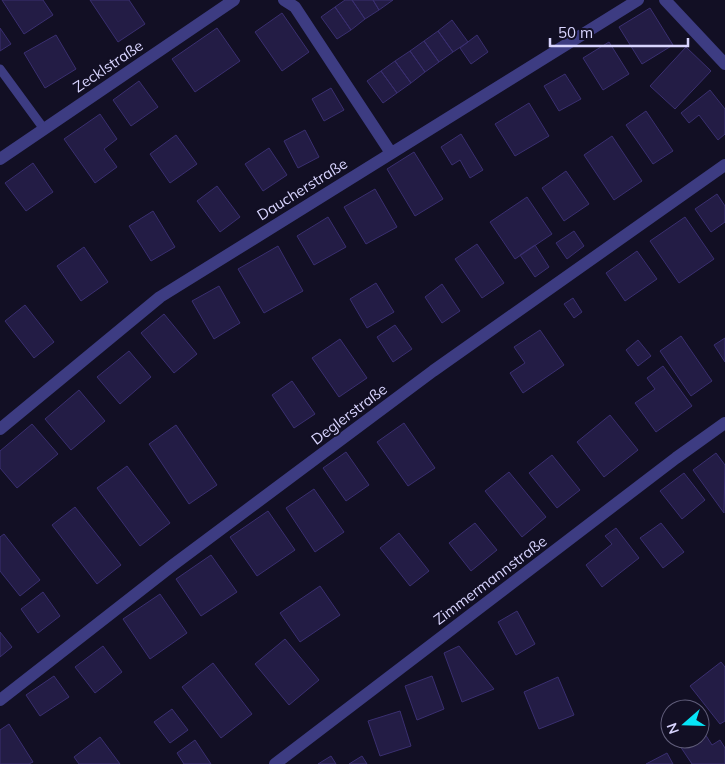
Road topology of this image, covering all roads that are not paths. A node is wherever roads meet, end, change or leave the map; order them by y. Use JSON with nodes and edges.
{"nodes":[{"id":1,"x":234,"y":0,"type":"edge"},
{"id":2,"x":284,"y":0,"type":"edge"},
{"id":3,"x":638,"y":0,"type":"edge"},
{"id":4,"x":665,"y":0,"type":"edge"},
{"id":5,"x":725,"y":64,"type":"edge"},
{"id":6,"x":0,"y":69,"type":"edge"},
{"id":7,"x":44,"y":129,"type":"junction"},
{"id":8,"x":391,"y":152,"type":"junction"},
{"id":9,"x":0,"y":159,"type":"edge"},
{"id":10,"x":725,"y":165,"type":"edge"},
{"id":11,"x":725,"y":423,"type":"edge"},
{"id":12,"x":0,"y":429,"type":"edge"},
{"id":13,"x":0,"y":700,"type":"edge"},
{"id":14,"x":275,"y":764,"type":"edge"}],
"edges":[{"from":1,"to":7,"type":"street","name":"Zecklstraße"},
{"from":2,"to":8,"type":"street"},
{"from":3,"to":8,"type":"street","name":"Daucherstraße"},
{"from":4,"to":5,"type":"street"},
{"from":6,"to":7,"type":"lane"},
{"from":7,"to":9,"type":"street","name":"Zecklstraße"},
{"from":8,"to":12,"type":"street","name":"Daucherstraße"},
{"from":10,"to":13,"type":"street","name":"Deglerstraße"},
{"from":11,"to":14,"type":"street","name":"Zimmermannstraße"}]}
